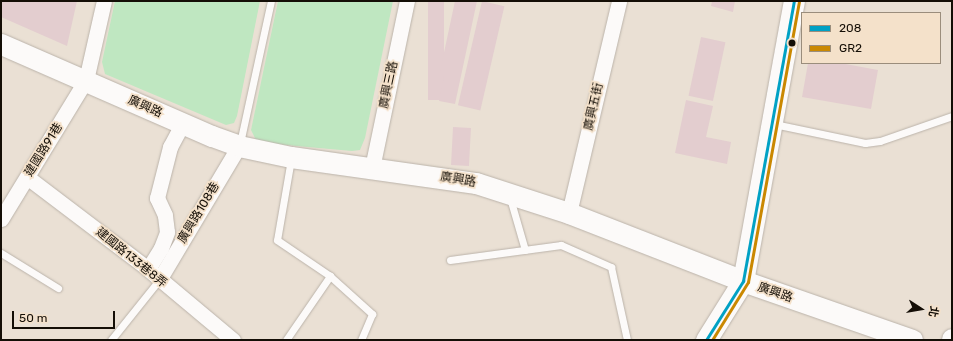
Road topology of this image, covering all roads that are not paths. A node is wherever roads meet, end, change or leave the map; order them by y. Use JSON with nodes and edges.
{"nodes":[{"id":1,"x":104,"y":1,"type":"edge"},
{"id":2,"x":271,"y":1,"type":"edge"},
{"id":3,"x":407,"y":1,"type":"edge"},
{"id":4,"x":619,"y":1,"type":"edge"},
{"id":5,"x":794,"y":1,"type":"edge"},
{"id":6,"x":1,"y":44,"type":"edge"},
{"id":7,"x":86,"y":80,"type":"junction"},
{"id":8,"x":952,"y":116,"type":"edge"},
{"id":9,"x":182,"y":124,"type":"junction"},
{"id":10,"x":772,"y":124,"type":"junction"},
{"id":11,"x":239,"y":146,"type":"junction"},
{"id":12,"x":291,"y":157,"type":"junction"},
{"id":13,"x":372,"y":168,"type":"junction"},
{"id":14,"x":27,"y":177,"type":"junction"},
{"id":15,"x":509,"y":192,"type":"junction"},
{"id":16,"x":569,"y":213,"type":"junction"},
{"id":17,"x":1,"y":219,"type":"edge"},
{"id":18,"x":525,"y":250,"type":"junction"},
{"id":19,"x":1,"y":253,"type":"edge"},
{"id":20,"x":450,"y":260,"type":"dead end"},
{"id":21,"x":148,"y":269,"type":"junction"},
{"id":22,"x":330,"y":276,"type":"junction"},
{"id":23,"x":159,"y":280,"type":"junction"},
{"id":24,"x":743,"y":281,"type":"junction"},
{"id":25,"x":58,"y":288,"type":"dead end"},
{"id":26,"x":110,"y":340,"type":"edge"},
{"id":27,"x":233,"y":340,"type":"edge"},
{"id":28,"x":286,"y":340,"type":"edge"},
{"id":29,"x":361,"y":340,"type":"edge"},
{"id":30,"x":627,"y":340,"type":"edge"},
{"id":31,"x":706,"y":340,"type":"edge"},
{"id":32,"x":912,"y":340,"type":"edge"}],
"edges":[{"from":1,"to":7,"type":"street","name":"建國路91巷"},
{"from":2,"to":11,"type":"lane"},
{"from":3,"to":13,"type":"street","name":"廣興三路"},
{"from":4,"to":16,"type":"street","name":"廣興五街"},
{"from":5,"to":10,"type":"street"},
{"from":6,"to":7,"type":"street","name":"廣興路"},
{"from":7,"to":9,"type":"street","name":"廣興路"},
{"from":7,"to":14,"type":"street","name":"建國路91巷"},
{"from":8,"to":10,"type":"lane"},
{"from":9,"to":11,"type":"street","name":"廣興路"},
{"from":9,"to":21,"type":"street"},
{"from":10,"to":24,"type":"street"},
{"from":11,"to":12,"type":"street","name":"廣興路"},
{"from":11,"to":23,"type":"street","name":"廣興路108巷"},
{"from":12,"to":13,"type":"street","name":"廣興路"},
{"from":12,"to":22,"type":"lane"},
{"from":13,"to":15,"type":"street","name":"廣興路"},
{"from":14,"to":17,"type":"street","name":"建國路91巷"},
{"from":14,"to":21,"type":"street","name":"建國路133巷8弄"},
{"from":15,"to":16,"type":"street","name":"廣興路"},
{"from":15,"to":18,"type":"lane"},
{"from":16,"to":24,"type":"street","name":"廣興路"},
{"from":18,"to":20,"type":"lane"},
{"from":18,"to":30,"type":"lane"},
{"from":19,"to":25,"type":"lane"},
{"from":21,"to":23,"type":"street","name":"建國路133巷8弄"},
{"from":22,"to":28,"type":"lane"},
{"from":22,"to":29,"type":"lane"},
{"from":23,"to":26,"type":"lane"},
{"from":23,"to":27,"type":"street","name":"建國路133巷8弄"},
{"from":24,"to":31,"type":"street"},
{"from":24,"to":32,"type":"street","name":"廣興路"}]}
